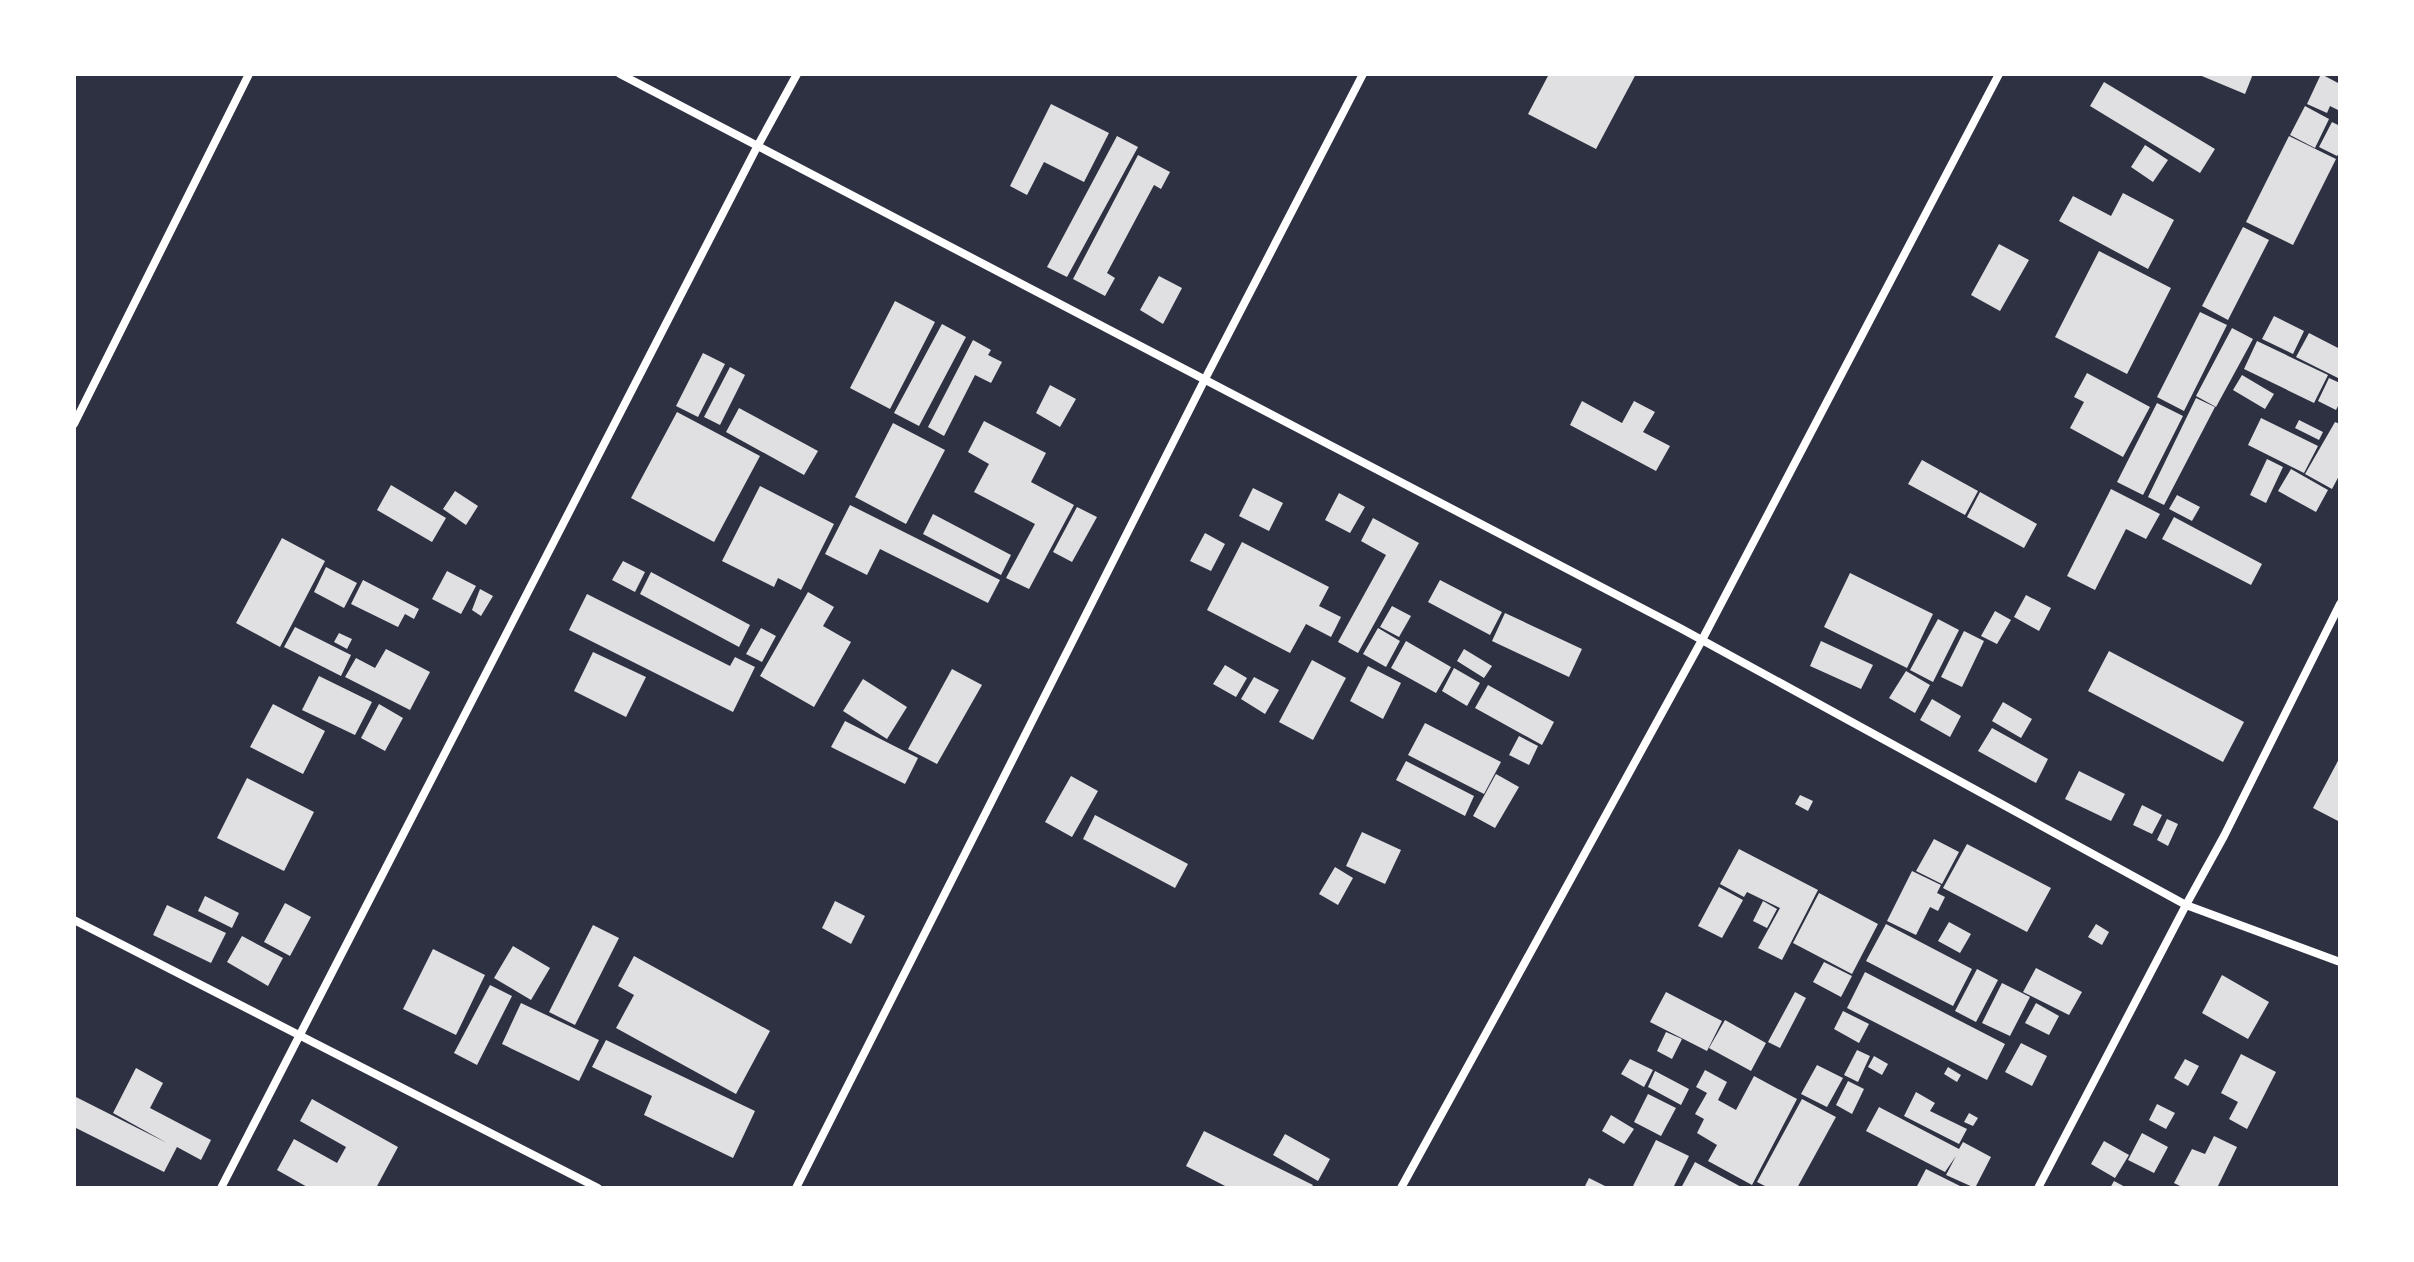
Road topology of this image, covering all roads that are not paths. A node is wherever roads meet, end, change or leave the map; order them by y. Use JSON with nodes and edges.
{"nodes":[{"id":1,"x":249,"y":74,"type":"edge"},
{"id":2,"x":620,"y":74,"type":"edge"},
{"id":3,"x":797,"y":74,"type":"edge"},
{"id":4,"x":1363,"y":74,"type":"edge"},
{"id":5,"x":1999,"y":74,"type":"edge"},
{"id":6,"x":757,"y":147,"type":"junction"},
{"id":7,"x":1204,"y":381,"type":"junction"},
{"id":8,"x":74,"y":424,"type":"edge"},
{"id":9,"x":2340,"y":604,"type":"edge"},
{"id":10,"x":1702,"y":640,"type":"junction"},
{"id":11,"x":2186,"y":905,"type":"junction"},
{"id":12,"x":74,"y":920,"type":"edge"},
{"id":13,"x":2340,"y":962,"type":"edge"},
{"id":14,"x":300,"y":1034,"type":"junction"},
{"id":15,"x":221,"y":1188,"type":"edge"},
{"id":16,"x":598,"y":1188,"type":"edge"},
{"id":17,"x":796,"y":1188,"type":"edge"},
{"id":18,"x":1401,"y":1188,"type":"edge"},
{"id":19,"x":2038,"y":1188,"type":"edge"}],
"edges":[{"from":1,"to":8,"type":"street"},
{"from":2,"to":6,"type":"street"},
{"from":3,"to":6,"type":"street"},
{"from":4,"to":7,"type":"street"},
{"from":5,"to":10,"type":"street"},
{"from":6,"to":7,"type":"street"},
{"from":6,"to":14,"type":"street"},
{"from":7,"to":10,"type":"street"},
{"from":7,"to":17,"type":"street"},
{"from":9,"to":11,"type":"street"},
{"from":10,"to":11,"type":"street"},
{"from":10,"to":18,"type":"street"},
{"from":11,"to":13,"type":"street"},
{"from":11,"to":19,"type":"street"},
{"from":12,"to":14,"type":"street"},
{"from":14,"to":15,"type":"street"},
{"from":14,"to":16,"type":"street"}]}
